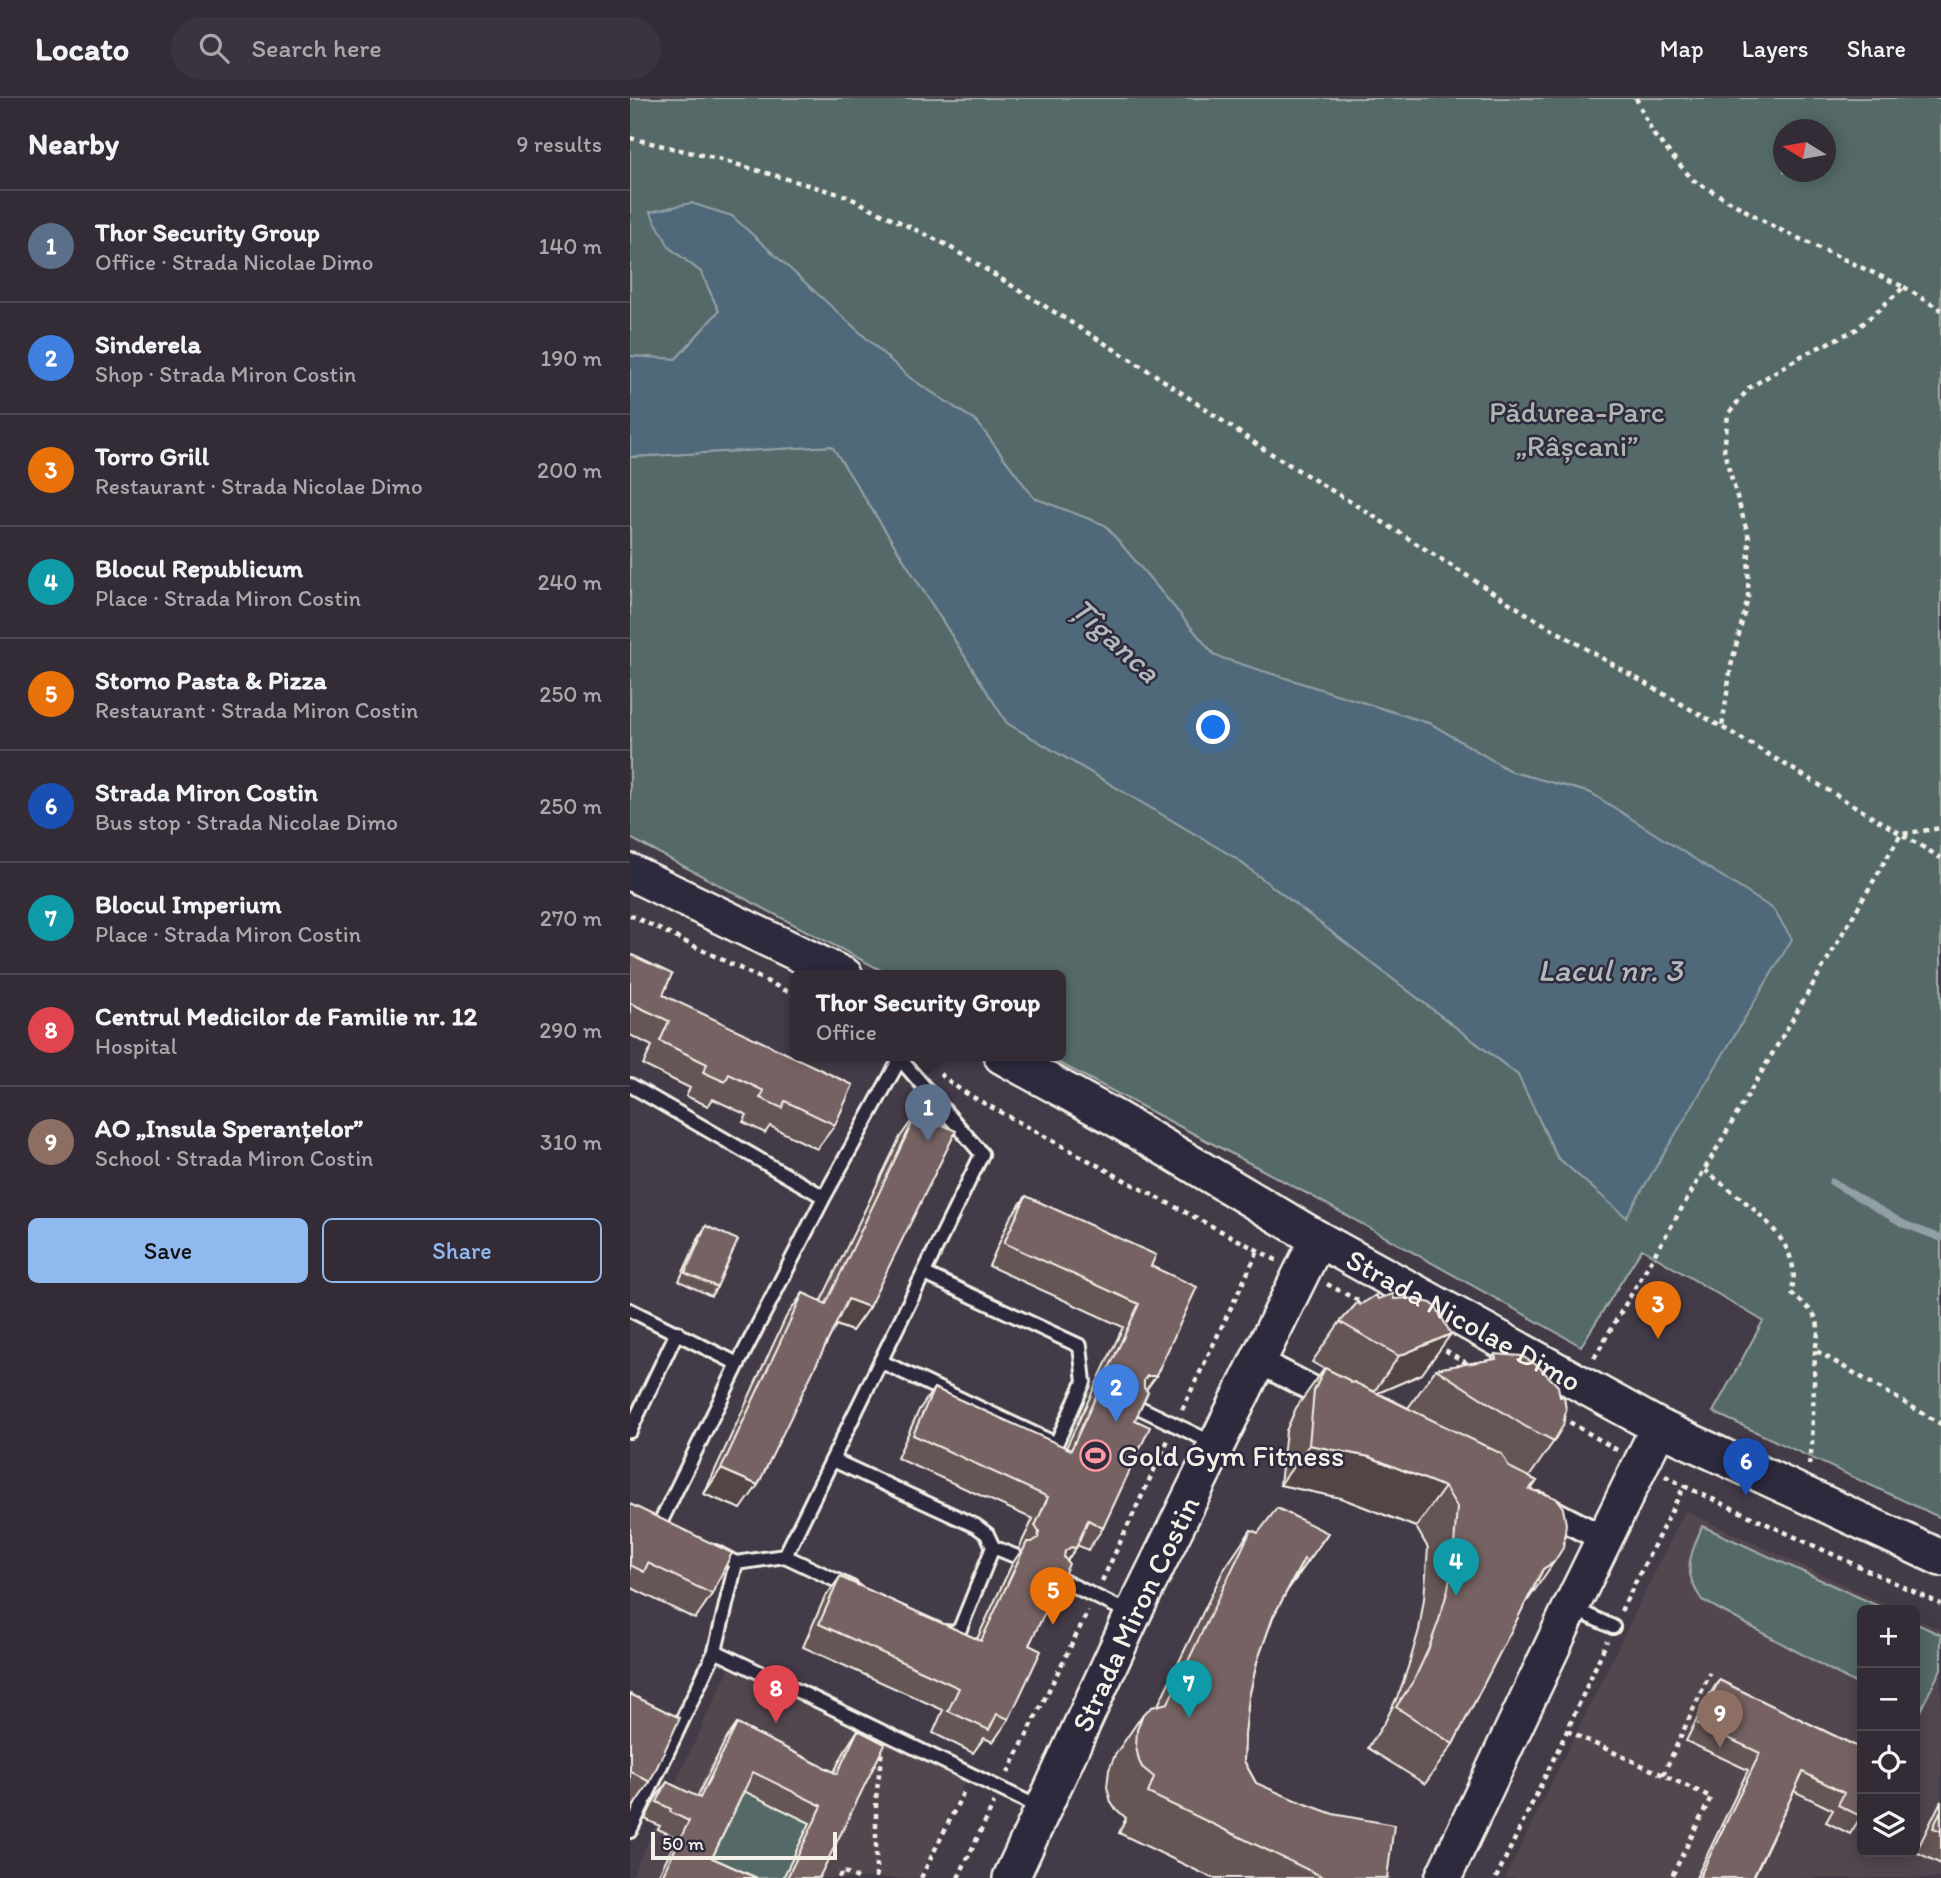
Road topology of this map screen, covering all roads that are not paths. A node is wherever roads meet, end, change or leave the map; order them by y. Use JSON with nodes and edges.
{"nodes":[{"id":1,"x":630,"y":872,"type":"edge"},
{"id":2,"x":833,"y":970,"type":"edge"},
{"id":3,"x":899,"y":1061,"type":"edge"},
{"id":4,"x":904,"y":1061,"type":"edge"},
{"id":5,"x":1011,"y":1061,"type":"edge"},
{"id":6,"x":630,"y":1085,"type":"edge"},
{"id":7,"x":824,"y":1197,"type":"junction"},
{"id":8,"x":1318,"y":1239,"type":"junction"},
{"id":9,"x":925,"y":1274,"type":"junction"},
{"id":10,"x":630,"y":1310,"type":"edge"},
{"id":11,"x":677,"y":1332,"type":"junction"},
{"id":12,"x":1257,"y":1360,"type":"junction"},
{"id":13,"x":882,"y":1362,"type":"junction"},
{"id":14,"x":738,"y":1364,"type":"junction"},
{"id":15,"x":1136,"y":1406,"type":"edge"},
{"id":16,"x":1356,"y":1411,"type":"edge"},
{"id":17,"x":1658,"y":1427,"type":"junction"},
{"id":18,"x":630,"y":1431,"type":"edge"},
{"id":19,"x":1215,"y":1444,"type":"junction"},
{"id":20,"x":833,"y":1460,"type":"junction"},
{"id":21,"x":1518,"y":1495,"type":"edge"},
{"id":22,"x":660,"y":1524,"type":"edge"},
{"id":23,"x":1604,"y":1539,"type":"junction"},
{"id":24,"x":703,"y":1546,"type":"edge"},
{"id":25,"x":993,"y":1547,"type":"junction"},
{"id":26,"x":785,"y":1556,"type":"junction"},
{"id":27,"x":1015,"y":1556,"type":"dead end"},
{"id":28,"x":1941,"y":1558,"type":"edge"},
{"id":29,"x":736,"y":1563,"type":"junction"},
{"id":30,"x":1057,"y":1578,"type":"edge"},
{"id":31,"x":859,"y":1591,"type":"edge"},
{"id":32,"x":1571,"y":1608,"type":"junction"},
{"id":33,"x":1133,"y":1614,"type":"junction"},
{"id":34,"x":933,"y":1626,"type":"edge"},
{"id":35,"x":1613,"y":1627,"type":"road end"},
{"id":36,"x":715,"y":1651,"type":"junction"},
{"id":37,"x":1043,"y":1810,"type":"junction"},
{"id":38,"x":630,"y":1830,"type":"edge"},
{"id":39,"x":1011,"y":1878,"type":"edge"},
{"id":40,"x":1443,"y":1878,"type":"edge"}],
"edges":[{"from":1,"to":2,"type":"main road"},
{"from":3,"to":7,"type":"lane"},
{"from":4,"to":9,"type":"lane"},
{"from":5,"to":8,"type":"main road","name":"Strada Nicolae Dimo"},
{"from":6,"to":7,"type":"lane"},
{"from":7,"to":14,"type":"lane"},
{"from":8,"to":12,"type":"main road","name":"Strada Miron Costin"},
{"from":8,"to":17,"type":"main road","name":"Strada Nicolae Dimo"},
{"from":9,"to":13,"type":"lane"},
{"from":9,"to":13,"type":"lane"},
{"from":10,"to":11,"type":"lane"},
{"from":11,"to":14,"type":"lane"},
{"from":11,"to":18,"type":"lane"},
{"from":12,"to":16,"type":"street"},
{"from":12,"to":19,"type":"main road","name":"Strada Miron Costin"},
{"from":13,"to":20,"type":"lane"},
{"from":14,"to":22,"type":"lane"},
{"from":15,"to":19,"type":"lane"},
{"from":17,"to":23,"type":"main road"},
{"from":17,"to":28,"type":"main road","name":"Strada Nicolae Dimo"},
{"from":19,"to":33,"type":"main road","name":"Strada Miron Costin"},
{"from":20,"to":25,"type":"lane"},
{"from":20,"to":26,"type":"lane"},
{"from":21,"to":23,"type":"street"},
{"from":23,"to":32,"type":"main road"},
{"from":24,"to":29,"type":"lane"},
{"from":25,"to":27,"type":"lane"},
{"from":25,"to":34,"type":"lane"},
{"from":26,"to":29,"type":"lane"},
{"from":26,"to":31,"type":"lane"},
{"from":29,"to":36,"type":"lane"},
{"from":30,"to":33,"type":"lane"},
{"from":32,"to":35,"type":"lane"},
{"from":32,"to":40,"type":"main road"},
{"from":33,"to":37,"type":"main road","name":"Strada Miron Costin"},
{"from":36,"to":37,"type":"lane"},
{"from":36,"to":38,"type":"lane"},
{"from":37,"to":39,"type":"main road","name":"Strada Miron Costin"}]}
